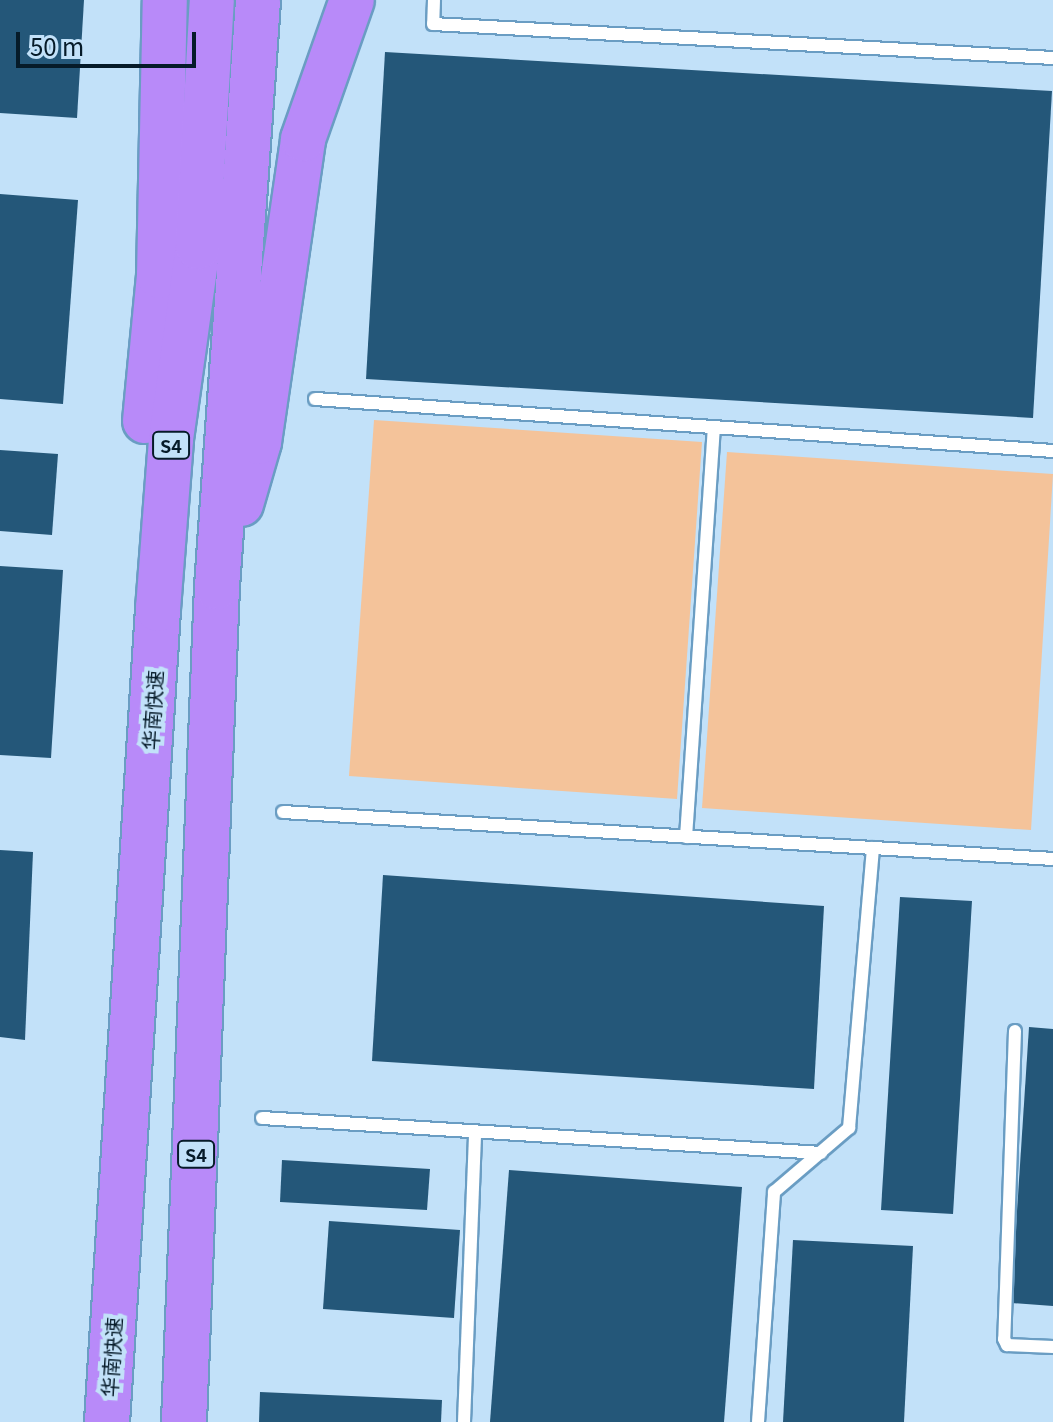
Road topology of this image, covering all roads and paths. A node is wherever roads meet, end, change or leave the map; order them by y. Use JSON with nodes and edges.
{"nodes":[{"id":1,"x":165,"y":0,"type":"edge"},
{"id":2,"x":212,"y":0,"type":"edge"},
{"id":3,"x":258,"y":0,"type":"edge"},
{"id":4,"x":352,"y":0,"type":"edge"},
{"id":5,"x":434,"y":0,"type":"edge"},
{"id":6,"x":1053,"y":58,"type":"edge"},
{"id":7,"x":315,"y":399,"type":"dead end"},
{"id":8,"x":714,"y":428,"type":"junction"},
{"id":9,"x":1053,"y":451,"type":"edge"},
{"id":10,"x":217,"y":587,"type":"junction"},
{"id":11,"x":158,"y":609,"type":"junction"},
{"id":12,"x":283,"y":812,"type":"dead end"},
{"id":13,"x":686,"y":837,"type":"junction"},
{"id":14,"x":873,"y":848,"type":"junction"},
{"id":15,"x":1053,"y":859,"type":"edge"},
{"id":16,"x":1015,"y":1031,"type":"dead end"},
{"id":17,"x":262,"y":1118,"type":"dead end"},
{"id":18,"x":475,"y":1131,"type":"junction"},
{"id":19,"x":821,"y":1153,"type":"junction"},
{"id":20,"x":1053,"y":1347,"type":"edge"},
{"id":21,"x":107,"y":1422,"type":"edge"},
{"id":22,"x":184,"y":1422,"type":"edge"},
{"id":23,"x":464,"y":1422,"type":"edge"},
{"id":24,"x":758,"y":1422,"type":"edge"}],
"edges":[{"from":1,"to":11,"type":"highway"},
{"from":2,"to":11,"type":"highway","name":"华南快速","number":"S4"},
{"from":3,"to":10,"type":"highway","number":"S4"},
{"from":4,"to":10,"type":"highway"},
{"from":5,"to":6,"type":"lane"},
{"from":7,"to":8,"type":"lane"},
{"from":8,"to":9,"type":"lane"},
{"from":8,"to":13,"type":"lane"},
{"from":10,"to":22,"type":"highway","number":"S4"},
{"from":11,"to":21,"type":"highway","name":"华南快速","number":"S4"},
{"from":12,"to":13,"type":"lane"},
{"from":13,"to":14,"type":"lane"},
{"from":14,"to":15,"type":"lane"},
{"from":14,"to":19,"type":"lane"},
{"from":16,"to":20,"type":"lane"},
{"from":17,"to":18,"type":"lane"},
{"from":18,"to":19,"type":"lane"},
{"from":18,"to":23,"type":"lane"},
{"from":19,"to":24,"type":"lane"}]}
